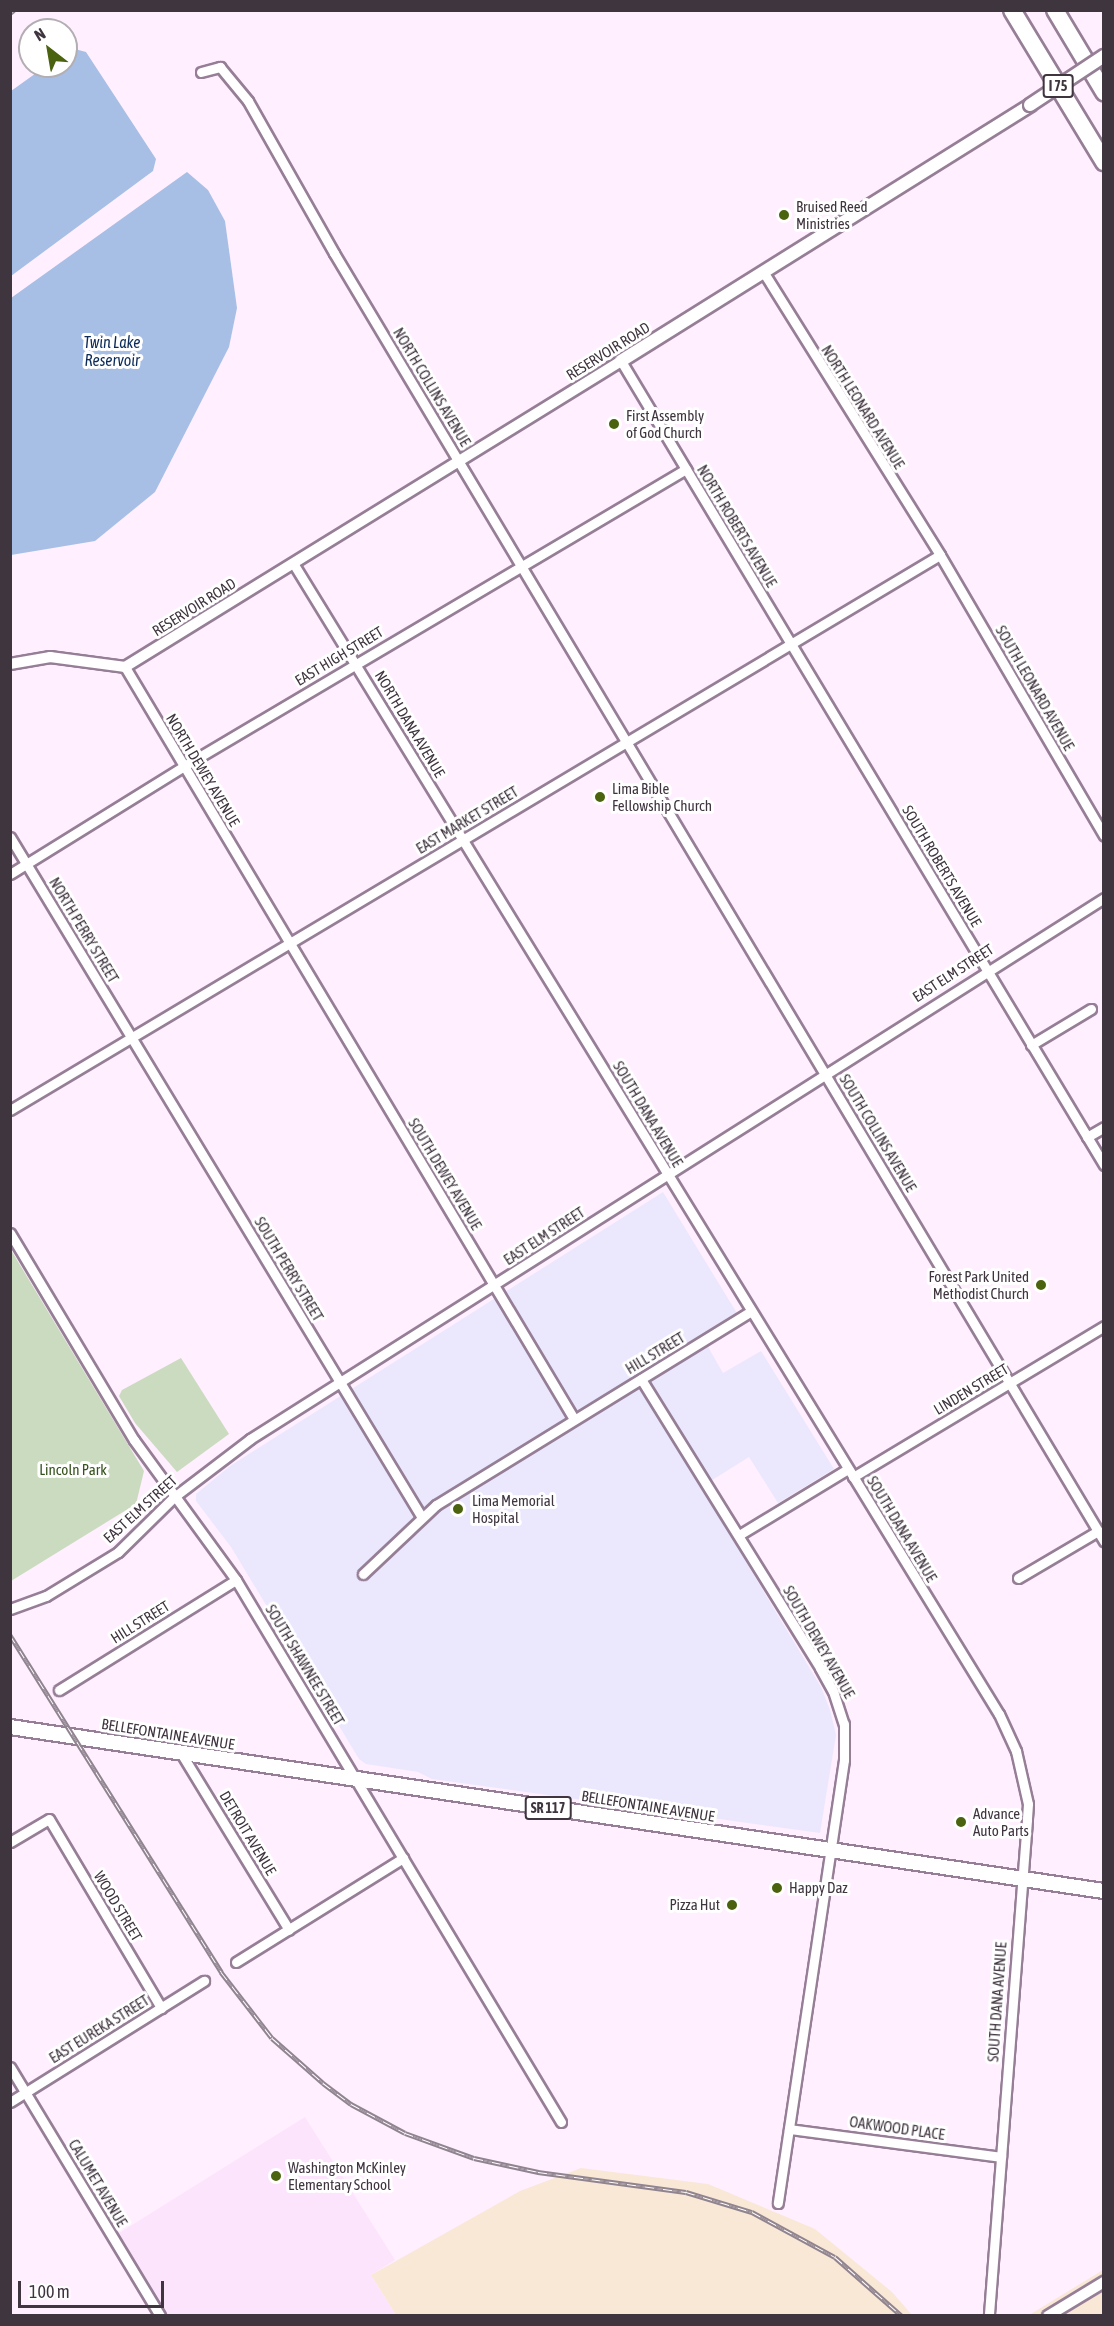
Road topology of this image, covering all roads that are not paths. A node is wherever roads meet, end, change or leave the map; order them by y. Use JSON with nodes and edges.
{"nodes":[{"id":1,"x":1012,"y":10,"type":"edge"},
{"id":2,"x":1055,"y":10,"type":"edge"},
{"id":3,"x":1104,"y":56,"type":"edge"},
{"id":4,"x":201,"y":72,"type":"dead end"},
{"id":5,"x":1104,"y":92,"type":"edge"},
{"id":6,"x":1104,"y":162,"type":"edge"},
{"id":7,"x":764,"y":273,"type":"junction"},
{"id":8,"x":621,"y":361,"type":"junction"},
{"id":9,"x":459,"y":461,"type":"junction"},
{"id":10,"x":686,"y":469,"type":"junction"},
{"id":11,"x":940,"y":555,"type":"junction"},
{"id":12,"x":293,"y":563,"type":"junction"},
{"id":13,"x":522,"y":564,"type":"junction"},
{"id":14,"x":791,"y":644,"type":"junction"},
{"id":15,"x":10,"y":664,"type":"edge"},
{"id":16,"x":355,"y":664,"type":"junction"},
{"id":17,"x":125,"y":667,"type":"junction"},
{"id":18,"x":628,"y":741,"type":"junction"},
{"id":19,"x":184,"y":766,"type":"junction"},
{"id":20,"x":10,"y":837,"type":"edge"},
{"id":21,"x":1104,"y":837,"type":"edge"},
{"id":22,"x":463,"y":840,"type":"junction"},
{"id":23,"x":27,"y":863,"type":"junction"},
{"id":24,"x":10,"y":874,"type":"edge"},
{"id":25,"x":1104,"y":898,"type":"edge"},
{"id":26,"x":290,"y":943,"type":"junction"},
{"id":27,"x":986,"y":969,"type":"junction"},
{"id":28,"x":1091,"y":1009,"type":"dead end"},
{"id":29,"x":132,"y":1038,"type":"junction"},
{"id":30,"x":1031,"y":1045,"type":"junction"},
{"id":31,"x":825,"y":1073,"type":"junction"},
{"id":32,"x":10,"y":1110,"type":"edge"},
{"id":33,"x":1104,"y":1127,"type":"edge"},
{"id":34,"x":1087,"y":1137,"type":"junction"},
{"id":35,"x":1104,"y":1165,"type":"edge"},
{"id":36,"x":667,"y":1174,"type":"junction"},
{"id":37,"x":10,"y":1233,"type":"edge"},
{"id":38,"x":494,"y":1286,"type":"junction"},
{"id":39,"x":751,"y":1311,"type":"junction"},
{"id":40,"x":1104,"y":1326,"type":"edge"},
{"id":41,"x":641,"y":1379,"type":"junction"},
{"id":42,"x":341,"y":1383,"type":"junction"},
{"id":43,"x":1009,"y":1383,"type":"junction"},
{"id":44,"x":574,"y":1419,"type":"junction"},
{"id":45,"x":850,"y":1473,"type":"junction"},
{"id":46,"x":174,"y":1497,"type":"junction"},
{"id":47,"x":421,"y":1516,"type":"junction"},
{"id":48,"x":1098,"y":1531,"type":"junction"},
{"id":49,"x":739,"y":1535,"type":"junction"},
{"id":50,"x":1104,"y":1541,"type":"edge"},
{"id":51,"x":363,"y":1574,"type":"dead end"},
{"id":52,"x":1018,"y":1578,"type":"dead end"},
{"id":53,"x":236,"y":1580,"type":"junction"},
{"id":54,"x":10,"y":1609,"type":"edge"},
{"id":55,"x":59,"y":1690,"type":"dead end"},
{"id":56,"x":10,"y":1727,"type":"edge"},
{"id":57,"x":181,"y":1753,"type":"junction"},
{"id":58,"x":354,"y":1779,"type":"junction"},
{"id":59,"x":10,"y":1842,"type":"edge"},
{"id":60,"x":829,"y":1851,"type":"junction"},
{"id":61,"x":403,"y":1858,"type":"junction"},
{"id":62,"x":1022,"y":1879,"type":"junction"},
{"id":63,"x":1104,"y":1891,"type":"edge"},
{"id":64,"x":289,"y":1930,"type":"junction"},
{"id":65,"x":236,"y":1962,"type":"dead end"},
{"id":66,"x":204,"y":1981,"type":"dead end"},
{"id":67,"x":161,"y":2008,"type":"junction"},
{"id":68,"x":10,"y":2067,"type":"edge"},
{"id":69,"x":26,"y":2093,"type":"junction"},
{"id":70,"x":10,"y":2102,"type":"edge"},
{"id":71,"x":561,"y":2122,"type":"dead end"},
{"id":72,"x":789,"y":2129,"type":"junction"},
{"id":73,"x":1001,"y":2157,"type":"junction"},
{"id":74,"x":778,"y":2203,"type":"dead end"},
{"id":75,"x":1104,"y":2282,"type":"edge"},
{"id":76,"x":160,"y":2316,"type":"edge"},
{"id":77,"x":989,"y":2316,"type":"edge"},
{"id":78,"x":1048,"y":2316,"type":"edge"}],
"edges":[{"from":1,"to":6,"type":"highway","number":"I 75"},
{"from":2,"to":5,"type":"highway","number":"I 75"},
{"from":3,"to":7,"type":"main road","name":"RESERVOIR ROAD","bridge":true},
{"from":4,"to":9,"type":"street","name":"NORTH COLLINS AVENUE"},
{"from":7,"to":8,"type":"main road","name":"RESERVOIR ROAD"},
{"from":7,"to":11,"type":"street","name":"NORTH LEONARD AVENUE"},
{"from":8,"to":9,"type":"street","name":"RESERVOIR ROAD"},
{"from":8,"to":10,"type":"street","name":"NORTH ROBERTS AVENUE"},
{"from":9,"to":12,"type":"street","name":"RESERVOIR ROAD"},
{"from":9,"to":13,"type":"street","name":"NORTH COLLINS AVENUE"},
{"from":10,"to":13,"type":"street","name":"EAST HIGH STREET"},
{"from":10,"to":14,"type":"street","name":"NORTH ROBERTS AVENUE"},
{"from":11,"to":14,"type":"street","name":"EAST MARKET STREET"},
{"from":11,"to":21,"type":"street","name":"SOUTH LEONARD AVENUE"},
{"from":12,"to":16,"type":"street","name":"NORTH DANA AVENUE"},
{"from":12,"to":17,"type":"street","name":"RESERVOIR ROAD"},
{"from":13,"to":16,"type":"street","name":"EAST HIGH STREET"},
{"from":13,"to":18,"type":"street","name":"NORTH COLLINS AVENUE"},
{"from":14,"to":18,"type":"street","name":"EAST MARKET STREET"},
{"from":14,"to":27,"type":"street","name":"SOUTH ROBERTS AVENUE"},
{"from":15,"to":17,"type":"street"},
{"from":16,"to":19,"type":"street","name":"EAST HIGH STREET"},
{"from":16,"to":22,"type":"street","name":"NORTH DANA AVENUE"},
{"from":17,"to":19,"type":"street","name":"NORTH DEWEY AVENUE"},
{"from":18,"to":22,"type":"street","name":"EAST MARKET STREET"},
{"from":18,"to":31,"type":"street","name":"SOUTH COLLINS AVENUE"},
{"from":19,"to":23,"type":"street","name":"EAST HIGH STREET"},
{"from":19,"to":26,"type":"street","name":"NORTH DEWEY AVENUE"},
{"from":20,"to":23,"type":"street","name":"NORTH PERRY STREET"},
{"from":22,"to":26,"type":"street","name":"EAST MARKET STREET"},
{"from":22,"to":36,"type":"street","name":"SOUTH DANA AVENUE"},
{"from":23,"to":24,"type":"street","name":"EAST HIGH STREET"},
{"from":23,"to":29,"type":"street","name":"NORTH PERRY STREET"},
{"from":25,"to":27,"type":"street","name":"EAST ELM STREET"},
{"from":26,"to":29,"type":"street","name":"EAST MARKET STREET"},
{"from":26,"to":38,"type":"street","name":"SOUTH DEWEY AVENUE"},
{"from":27,"to":30,"type":"street","name":"SOUTH ROBERTS AVENUE"},
{"from":27,"to":31,"type":"street","name":"EAST ELM STREET"},
{"from":28,"to":30,"type":"street"},
{"from":29,"to":32,"type":"street","name":"EAST MARKET STREET"},
{"from":29,"to":42,"type":"street","name":"SOUTH PERRY STREET"},
{"from":30,"to":34,"type":"street","name":"SOUTH ROBERTS AVENUE"},
{"from":31,"to":36,"type":"street","name":"EAST ELM STREET"},
{"from":31,"to":43,"type":"street","name":"SOUTH COLLINS AVENUE"},
{"from":33,"to":34,"type":"street"},
{"from":34,"to":35,"type":"street","name":"SOUTH ROBERTS AVENUE"},
{"from":36,"to":38,"type":"street","name":"EAST ELM STREET"},
{"from":36,"to":39,"type":"street","name":"SOUTH DANA AVENUE"},
{"from":37,"to":46,"type":"street","name":"SOUTH SHAWNEE STREET"},
{"from":38,"to":42,"type":"street","name":"EAST ELM STREET"},
{"from":38,"to":44,"type":"street","name":"SOUTH DEWEY AVENUE"},
{"from":39,"to":41,"type":"street","name":"HILL STREET"},
{"from":39,"to":45,"type":"street","name":"SOUTH DANA AVENUE"},
{"from":40,"to":43,"type":"street","name":"LINDEN STREET"},
{"from":41,"to":44,"type":"street","name":"HILL STREET"},
{"from":41,"to":49,"type":"street","name":"SOUTH DEWEY AVENUE"},
{"from":42,"to":46,"type":"street","name":"EAST ELM STREET"},
{"from":42,"to":47,"type":"street","name":"SOUTH PERRY STREET"},
{"from":43,"to":45,"type":"street","name":"LINDEN STREET"},
{"from":43,"to":48,"type":"street","name":"SOUTH COLLINS AVENUE"},
{"from":44,"to":47,"type":"street","name":"HILL STREET"},
{"from":45,"to":49,"type":"street","name":"LINDEN STREET"},
{"from":45,"to":62,"type":"street","name":"SOUTH DANA AVENUE"},
{"from":46,"to":53,"type":"street","name":"SOUTH SHAWNEE STREET"},
{"from":46,"to":54,"type":"street","name":"EAST ELM STREET"},
{"from":47,"to":51,"type":"street"},
{"from":48,"to":50,"type":"street","name":"SOUTH COLLINS AVENUE"},
{"from":48,"to":52,"type":"street"},
{"from":49,"to":60,"type":"street","name":"SOUTH DEWEY AVENUE"},
{"from":53,"to":55,"type":"street","name":"HILL STREET"},
{"from":53,"to":58,"type":"street","name":"SOUTH SHAWNEE STREET"},
{"from":56,"to":57,"type":"main road","name":"BELLEFONTAINE AVENUE","number":"SR 117"},
{"from":57,"to":58,"type":"main road","name":"BELLEFONTAINE AVENUE","number":"SR 117"},
{"from":57,"to":64,"type":"street","name":"DETROIT AVENUE"},
{"from":58,"to":60,"type":"main road","name":"BELLEFONTAINE AVENUE","number":"SR 117"},
{"from":58,"to":61,"type":"street","name":"SOUTH SHAWNEE STREET"},
{"from":59,"to":67,"type":"street","name":"WOOD STREET"},
{"from":60,"to":62,"type":"main road","name":"BELLEFONTAINE AVENUE","number":"SR 117"},
{"from":60,"to":72,"type":"street","name":"SOUTH DEWEY AVENUE"},
{"from":61,"to":64,"type":"street"},
{"from":61,"to":71,"type":"street","name":"SOUTH SHAWNEE STREET"},
{"from":62,"to":63,"type":"main road","name":"BELLEFONTAINE AVENUE","number":"SR 117"},
{"from":62,"to":73,"type":"street","name":"SOUTH DANA AVENUE"},
{"from":64,"to":65,"type":"street"},
{"from":66,"to":67,"type":"street","name":"EAST EUREKA STREET"},
{"from":67,"to":69,"type":"street","name":"EAST EUREKA STREET"},
{"from":68,"to":69,"type":"street","name":"CALUMET AVENUE"},
{"from":69,"to":70,"type":"street","name":"EAST EUREKA STREET"},
{"from":69,"to":76,"type":"street","name":"CALUMET AVENUE"},
{"from":72,"to":73,"type":"street","name":"OAKWOOD PLACE"},
{"from":72,"to":74,"type":"street","name":"SOUTH DEWEY AVENUE"},
{"from":73,"to":77,"type":"street","name":"SOUTH DANA AVENUE"},
{"from":75,"to":78,"type":"street"}]}
